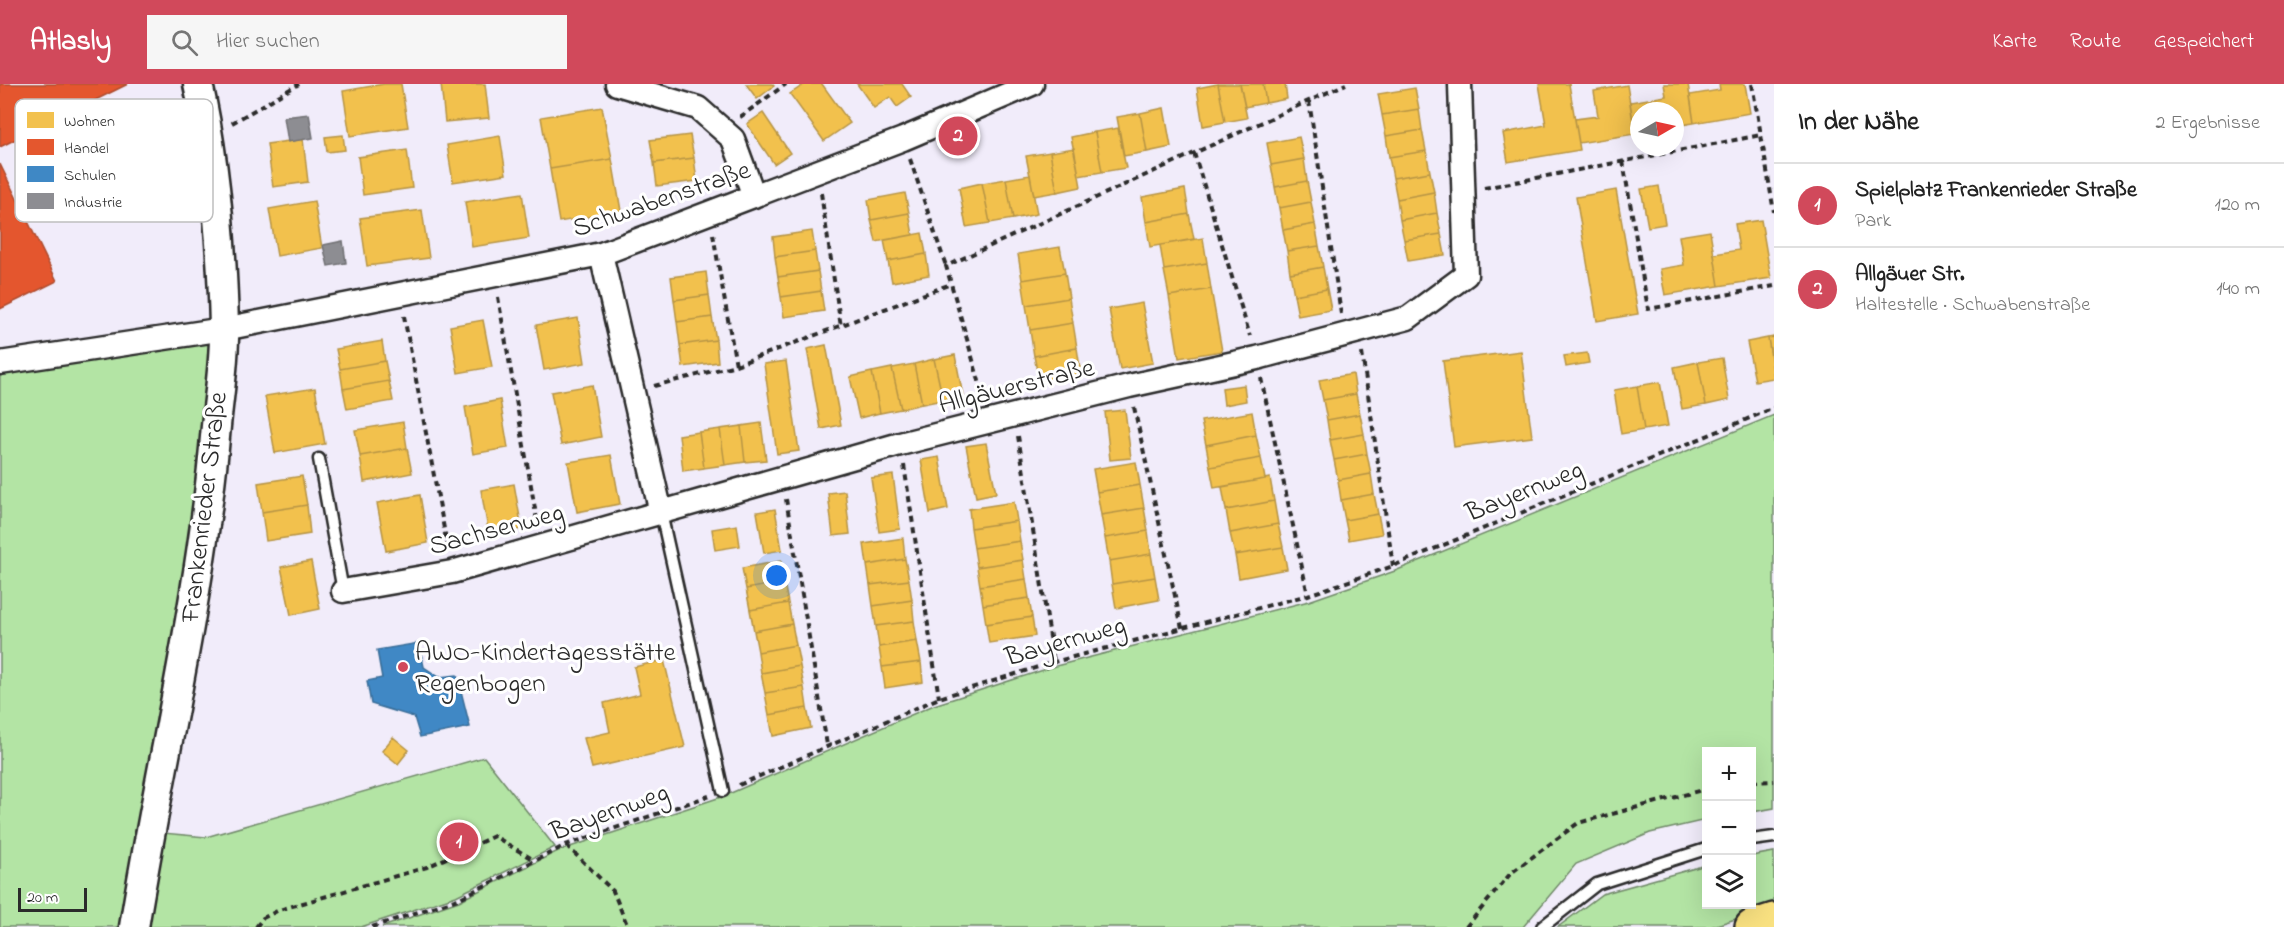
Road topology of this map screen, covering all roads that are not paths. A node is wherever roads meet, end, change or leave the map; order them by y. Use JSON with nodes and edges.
{"nodes":[{"id":1,"x":198,"y":84,"type":"edge"},
{"id":2,"x":617,"y":84,"type":"edge"},
{"id":3,"x":1032,"y":84,"type":"edge"},
{"id":4,"x":1460,"y":84,"type":"edge"},
{"id":5,"x":201,"y":99,"type":"edge"},
{"id":6,"x":213,"y":177,"type":"edge"},
{"id":7,"x":754,"y":196,"type":"junction"},
{"id":8,"x":601,"y":254,"type":"junction"},
{"id":9,"x":224,"y":329,"type":"junction"},
{"id":10,"x":0,"y":363,"type":"edge"},
{"id":11,"x":319,"y":459,"type":"dead end"},
{"id":12,"x":661,"y":513,"type":"junction"},
{"id":13,"x":343,"y":591,"type":"joint"},
{"id":14,"x":723,"y":791,"type":"road end"},
{"id":15,"x":1774,"y":837,"type":"edge"},
{"id":16,"x":1756,"y":839,"type":"edge"},
{"id":17,"x":1702,"y":851,"type":"edge"},
{"id":18,"x":1774,"y":920,"type":"edge"},
{"id":19,"x":134,"y":927,"type":"edge"},
{"id":20,"x":1542,"y":927,"type":"edge"},
{"id":21,"x":1752,"y":927,"type":"edge"}],
"edges":[{"from":1,"to":5,"type":"street","name":"Frankenrieder Straße"},
{"from":2,"to":7,"type":"street"},
{"from":3,"to":7,"type":"street","name":"Schwabenstraße"},
{"from":4,"to":12,"type":"street","name":"Allgäuerstraße"},
{"from":6,"to":9,"type":"street","name":"Frankenrieder Straße"},
{"from":7,"to":8,"type":"street","name":"Schwabenstraße"},
{"from":8,"to":9,"type":"street","name":"Schwabenstraße"},
{"from":8,"to":12,"type":"street"},
{"from":9,"to":10,"type":"street","name":"Schwabenstraße"},
{"from":9,"to":19,"type":"street","name":"Frankenrieder Straße"},
{"from":11,"to":13,"type":"lane"},
{"from":12,"to":13,"type":"street","name":"Sachsenweg"},
{"from":12,"to":14,"type":"lane"},
{"from":15,"to":16,"type":"lane"},
{"from":17,"to":20,"type":"lane"},
{"from":18,"to":21,"type":"main road"}]}
